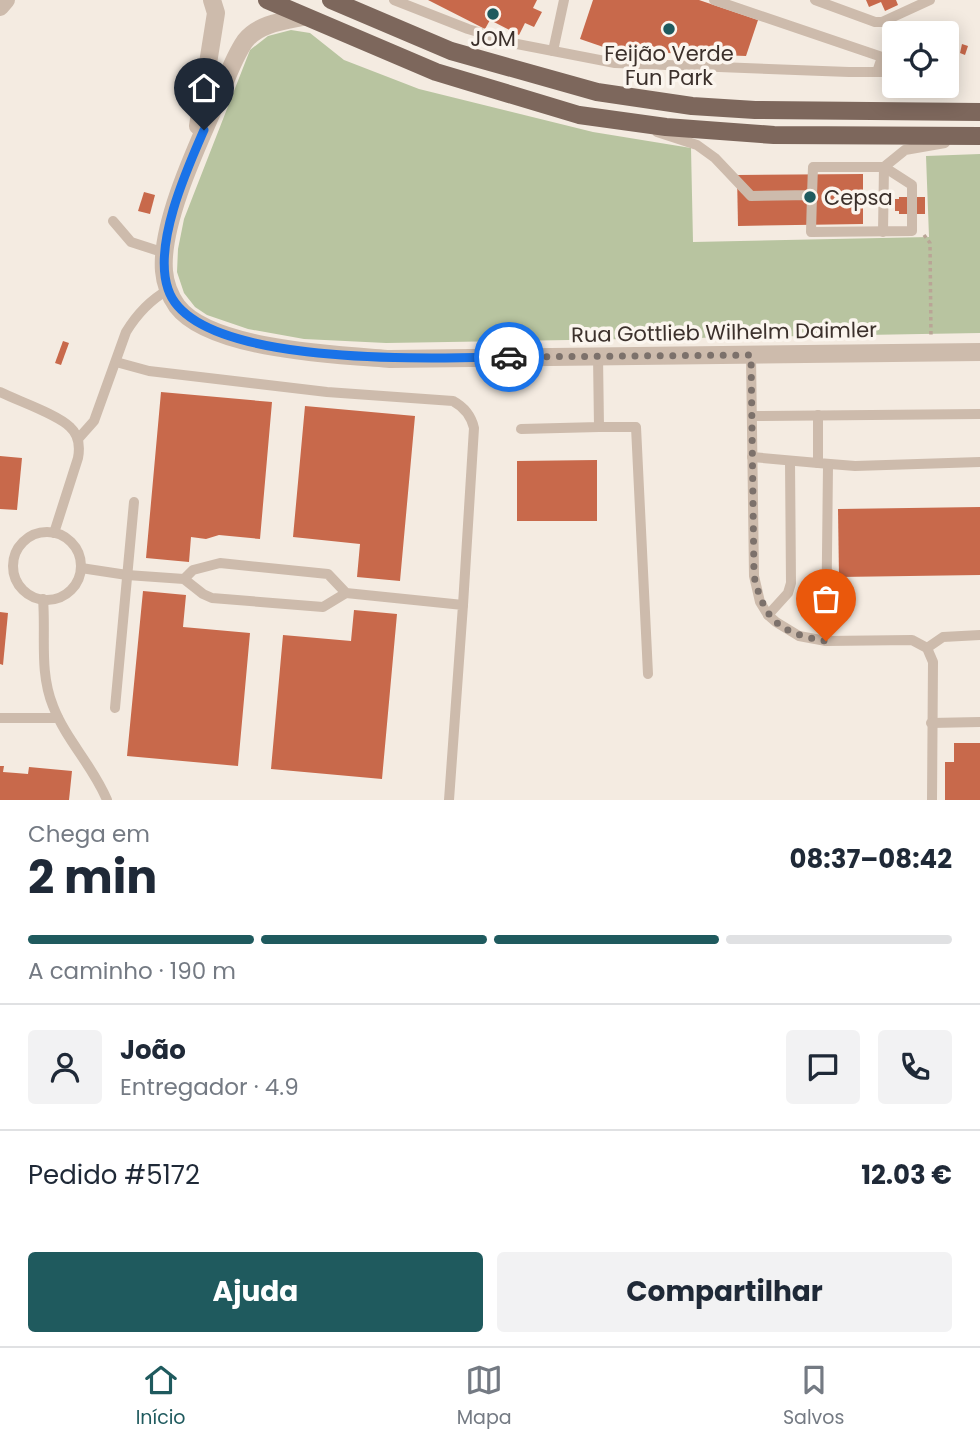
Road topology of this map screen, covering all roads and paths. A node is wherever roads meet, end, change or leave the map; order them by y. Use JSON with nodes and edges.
{"nodes":[{"id":1,"x":6,"y":0,"type":"edge"},
{"id":2,"x":212,"y":0,"type":"edge"},
{"id":3,"x":267,"y":0,"type":"edge"},
{"id":4,"x":331,"y":0,"type":"edge"},
{"id":5,"x":394,"y":0,"type":"edge"},
{"id":6,"x":564,"y":0,"type":"edge"},
{"id":7,"x":714,"y":0,"type":"edge"},
{"id":8,"x":815,"y":0,"type":"edge"},
{"id":9,"x":930,"y":0,"type":"edge"},
{"id":10,"x":0,"y":7,"type":"edge"},
{"id":11,"x":303,"y":17,"type":"junction"},
{"id":12,"x":553,"y":51,"type":"junction"},
{"id":13,"x":877,"y":72,"type":"junction"},
{"id":14,"x":882,"y":72,"type":"edge"},
{"id":15,"x":980,"y":112,"type":"edge"},
{"id":16,"x":624,"y":121,"type":"junction"},
{"id":17,"x":980,"y":137,"type":"edge"},
{"id":18,"x":194,"y":154,"type":"junction"},
{"id":19,"x":884,"y":167,"type":"junction"},
{"id":20,"x":812,"y":195,"type":"junction"},
{"id":21,"x":113,"y":221,"type":"dead end"},
{"id":22,"x":912,"y":231,"type":"junction"},
{"id":23,"x":883,"y":232,"type":"junction"},
{"id":24,"x":165,"y":253,"type":"junction"},
{"id":25,"x":168,"y":290,"type":"junction"},
{"id":26,"x":980,"y":352,"type":"edge"},
{"id":27,"x":932,"y":353,"type":"junction"},
{"id":28,"x":751,"y":355,"type":"junction"},
{"id":29,"x":597,"y":356,"type":"junction"},
{"id":30,"x":116,"y":362,"type":"junction"},
{"id":31,"x":0,"y":392,"type":"edge"},
{"id":32,"x":980,"y":414,"type":"edge"},
{"id":33,"x":818,"y":415,"type":"junction"},
{"id":34,"x":752,"y":416,"type":"junction"},
{"id":35,"x":599,"y":427,"type":"junction"},
{"id":36,"x":521,"y":429,"type":"dead end"},
{"id":37,"x":78,"y":439,"type":"junction"},
{"id":38,"x":752,"y":457,"type":"junction"},
{"id":39,"x":790,"y":461,"type":"junction"},
{"id":40,"x":980,"y":462,"type":"edge"},
{"id":41,"x":823,"y":464,"type":"junction"},
{"id":42,"x":134,"y":502,"type":"dead end"},
{"id":43,"x":54,"y":533,"type":"junction"},
{"id":44,"x":81,"y":568,"type":"junction"},
{"id":45,"x":127,"y":575,"type":"junction"},
{"id":46,"x":184,"y":579,"type":"junction"},
{"id":47,"x":346,"y":593,"type":"junction"},
{"id":48,"x":43,"y":599,"type":"junction"},
{"id":49,"x":463,"y":605,"type":"junction"},
{"id":50,"x":768,"y":615,"type":"junction"},
{"id":51,"x":980,"y":635,"type":"edge"},
{"id":52,"x":826,"y":641,"type":"junction"},
{"id":53,"x":927,"y":648,"type":"junction"},
{"id":54,"x":648,"y":674,"type":"dead end"},
{"id":55,"x":115,"y":708,"type":"dead end"},
{"id":56,"x":0,"y":718,"type":"edge"},
{"id":57,"x":58,"y":718,"type":"junction"},
{"id":58,"x":980,"y":722,"type":"edge"},
{"id":59,"x":931,"y":723,"type":"junction"},
{"id":60,"x":107,"y":800,"type":"edge"},
{"id":61,"x":449,"y":800,"type":"edge"},
{"id":62,"x":932,"y":800,"type":"edge"}],
"edges":[{"from":1,"to":10,"type":"street"},
{"from":2,"to":18,"type":"street"},
{"from":3,"to":11,"type":"main road"},
{"from":4,"to":15,"type":"main road"},
{"from":5,"to":12,"type":"lane"},
{"from":6,"to":12,"type":"lane"},
{"from":7,"to":13,"type":"lane"},
{"from":8,"to":9,"type":"lane"},
{"from":11,"to":16,"type":"main road"},
{"from":11,"to":18,"type":"street"},
{"from":12,"to":13,"type":"lane"},
{"from":13,"to":14,"type":"lane"},
{"from":16,"to":17,"type":"main road"},
{"from":16,"to":20,"type":"lane"},
{"from":17,"to":19,"type":"lane"},
{"from":18,"to":24,"type":"street"},
{"from":19,"to":20,"type":"lane"},
{"from":19,"to":22,"type":"lane"},
{"from":19,"to":23,"type":"lane"},
{"from":20,"to":23,"type":"lane"},
{"from":21,"to":24,"type":"lane"},
{"from":22,"to":23,"type":"lane"},
{"from":22,"to":27,"type":"path"},
{"from":24,"to":25,"type":"street"},
{"from":25,"to":29,"type":"street","name":"Rua Gottlieb Wilhelm Daimler"},
{"from":25,"to":30,"type":"lane"},
{"from":26,"to":27,"type":"street","name":"Rua Gottlieb Wilhelm Daimler"},
{"from":27,"to":28,"type":"street","name":"Rua Gottlieb Wilhelm Daimler"},
{"from":28,"to":29,"type":"street","name":"Rua Gottlieb Wilhelm Daimler"},
{"from":28,"to":34,"type":"lane"},
{"from":29,"to":35,"type":"lane"},
{"from":30,"to":37,"type":"lane"},
{"from":30,"to":49,"type":"lane"},
{"from":31,"to":37,"type":"lane"},
{"from":32,"to":33,"type":"lane"},
{"from":33,"to":34,"type":"lane"},
{"from":33,"to":41,"type":"lane"},
{"from":34,"to":38,"type":"lane"},
{"from":35,"to":36,"type":"lane"},
{"from":35,"to":54,"type":"lane"},
{"from":37,"to":43,"type":"lane"},
{"from":38,"to":39,"type":"lane"},
{"from":38,"to":50,"type":"lane"},
{"from":39,"to":41,"type":"lane"},
{"from":39,"to":50,"type":"lane"},
{"from":40,"to":41,"type":"lane"},
{"from":41,"to":52,"type":"lane"},
{"from":42,"to":45,"type":"lane"},
{"from":43,"to":44,"type":"lane"},
{"from":43,"to":48,"type":"lane"},
{"from":44,"to":45,"type":"lane"},
{"from":44,"to":48,"type":"lane"},
{"from":45,"to":46,"type":"lane"},
{"from":45,"to":55,"type":"lane"},
{"from":46,"to":47,"type":"lane"},
{"from":46,"to":47,"type":"lane"},
{"from":47,"to":49,"type":"lane"},
{"from":48,"to":57,"type":"lane"},
{"from":49,"to":61,"type":"lane"},
{"from":50,"to":52,"type":"lane"},
{"from":51,"to":53,"type":"lane"},
{"from":52,"to":53,"type":"lane"},
{"from":53,"to":59,"type":"lane"},
{"from":56,"to":57,"type":"lane"},
{"from":57,"to":60,"type":"lane"},
{"from":58,"to":59,"type":"lane"},
{"from":59,"to":62,"type":"lane"}]}
